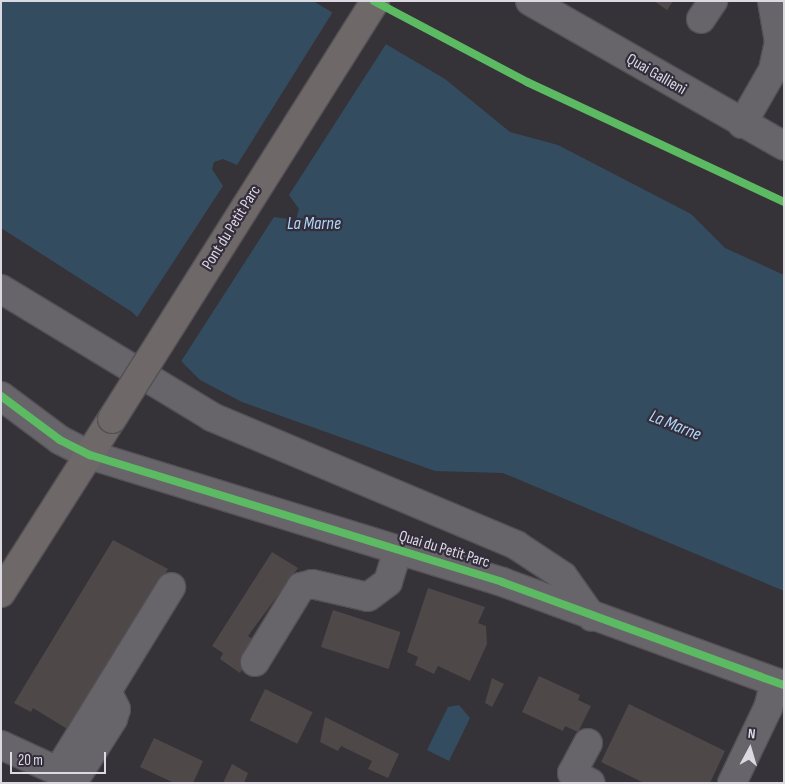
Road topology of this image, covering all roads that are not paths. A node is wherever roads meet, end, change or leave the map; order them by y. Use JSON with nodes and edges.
{"nodes":[{"id":1,"x":375,"y":1,"type":"edge"},
{"id":2,"x":530,"y":1,"type":"edge"},
{"id":3,"x":772,"y":1,"type":"edge"},
{"id":4,"x":742,"y":124,"type":"junction"},
{"id":5,"x":784,"y":146,"type":"edge"},
{"id":6,"x":1,"y":290,"type":"edge"},
{"id":7,"x":1,"y":396,"type":"edge"},
{"id":8,"x":90,"y":455,"type":"junction"},
{"id":9,"x":398,"y":550,"type":"junction"},
{"id":10,"x":170,"y":587,"type":"dead end"},
{"id":11,"x":1,"y":593,"type":"edge"},
{"id":12,"x":592,"y":617,"type":"junction"},
{"id":13,"x":255,"y":662,"type":"dead end"},
{"id":14,"x":779,"y":684,"type":"edge"},
{"id":15,"x":111,"y":699,"type":"dead end"},
{"id":16,"x":588,"y":742,"type":"dead end"},
{"id":17,"x":1,"y":745,"type":"edge"},
{"id":18,"x":72,"y":778,"type":"edge"},
{"id":19,"x":591,"y":783,"type":"edge"},
{"id":20,"x":732,"y":783,"type":"edge"}],
"edges":[{"from":1,"to":8,"type":"main road","name":"Pont du Petit Parc","bridge":true},
{"from":2,"to":4,"type":"street","name":"Quai Gallieni"},
{"from":3,"to":4,"type":"street"},
{"from":4,"to":5,"type":"street","name":"Quai Gallieni"},
{"from":6,"to":12,"type":"street"},
{"from":7,"to":8,"type":"street","name":"Quai du Petit Parc"},
{"from":8,"to":9,"type":"street","name":"Quai du Petit Parc"},
{"from":8,"to":11,"type":"main road","name":"Pont du Petit Parc"},
{"from":9,"to":12,"type":"street","name":"Quai du Petit Parc"},
{"from":9,"to":13,"type":"street"},
{"from":10,"to":18,"type":"street"},
{"from":12,"to":14,"type":"street","name":"Quai du Petit Parc"},
{"from":14,"to":20,"type":"street"},
{"from":15,"to":18,"type":"street"},
{"from":16,"to":19,"type":"street"},
{"from":17,"to":18,"type":"street"}]}
